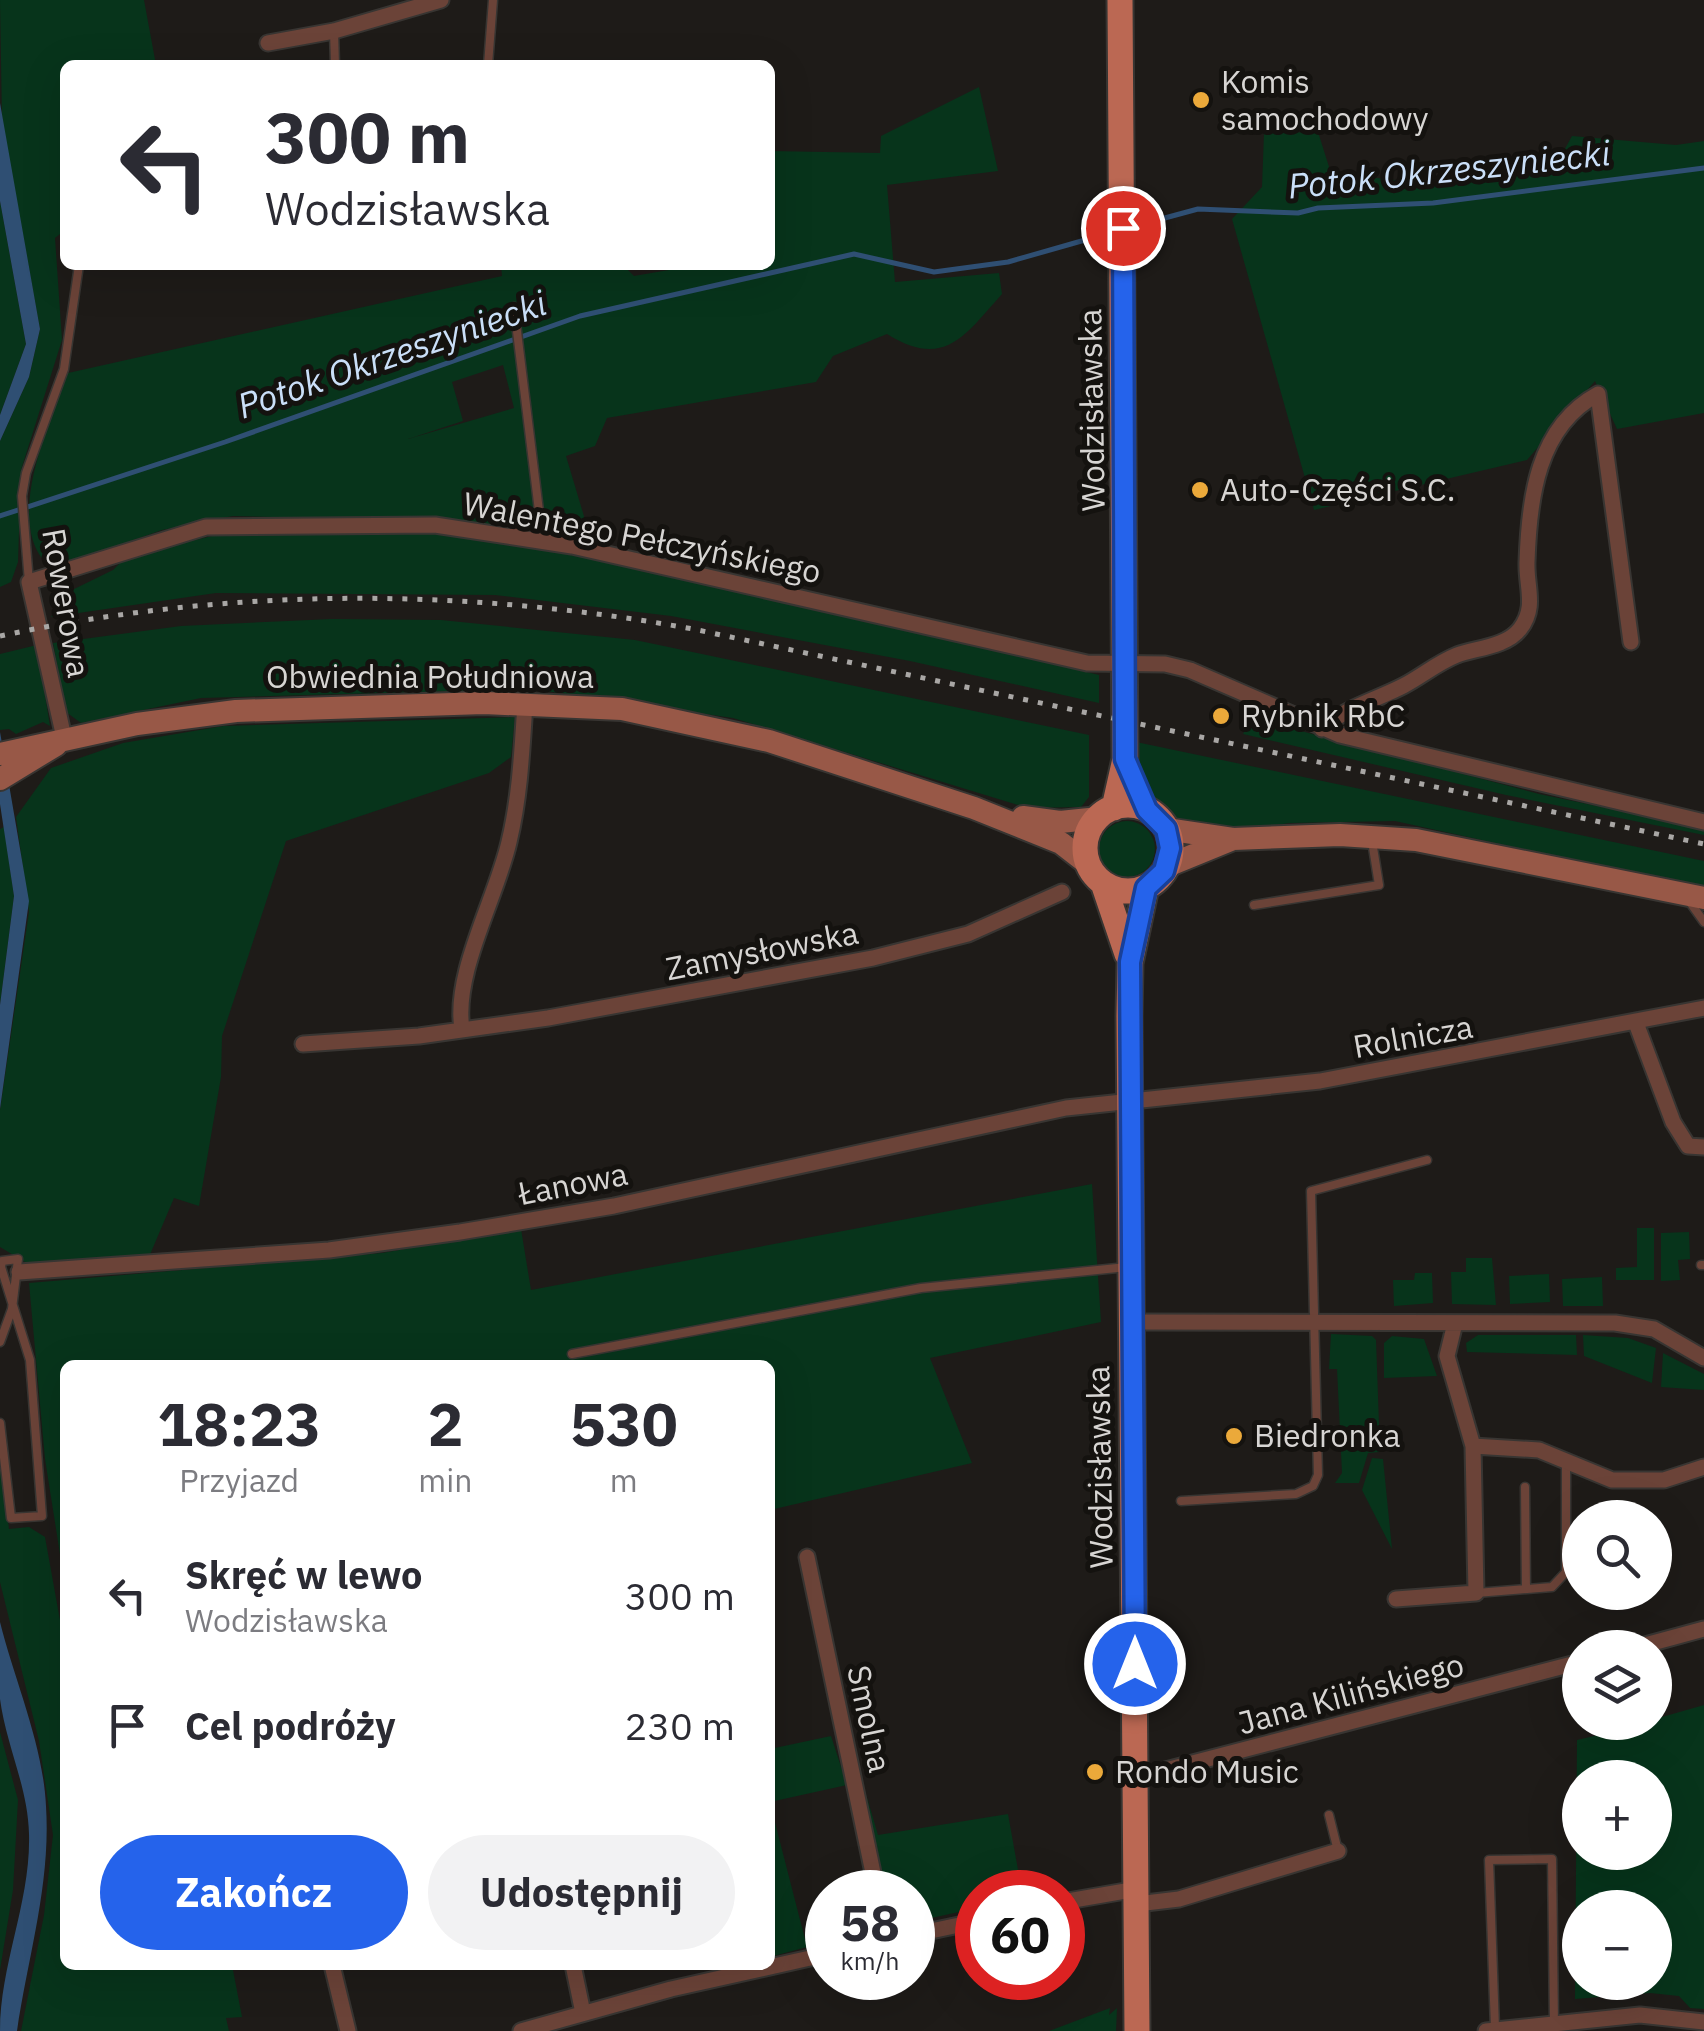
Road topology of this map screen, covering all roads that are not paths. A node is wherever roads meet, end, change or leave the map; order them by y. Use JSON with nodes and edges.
{"nodes":[{"id":1,"x":441,"y":0,"type":"edge"},
{"id":2,"x":492,"y":0,"type":"edge"},
{"id":3,"x":1120,"y":0,"type":"edge"},
{"id":4,"x":334,"y":31,"type":"junction"},
{"id":5,"x":268,"y":43,"type":"dead end"},
{"id":6,"x":335,"y":60,"type":"edge"},
{"id":7,"x":488,"y":60,"type":"edge"},
{"id":8,"x":78,"y":270,"type":"edge"},
{"id":9,"x":514,"y":306,"type":"dead end"},
{"id":10,"x":540,"y":511,"type":"junction"},
{"id":11,"x":510,"y":536,"type":"junction"},
{"id":12,"x":572,"y":546,"type":"junction"},
{"id":13,"x":29,"y":582,"type":"junction"},
{"id":14,"x":1631,"y":642,"type":"dead end"},
{"id":15,"x":1126,"y":664,"type":"junction"},
{"id":16,"x":525,"y":703,"type":"junction"},
{"id":17,"x":1322,"y":729,"type":"junction"},
{"id":18,"x":60,"y":743,"type":"junction"},
{"id":19,"x":0,"y":754,"type":"edge"},
{"id":20,"x":29,"y":755,"type":"junction"},
{"id":21,"x":1125,"y":759,"type":"junction"},
{"id":22,"x":0,"y":778,"type":"edge"},
{"id":23,"x":974,"y":808,"type":"junction"},
{"id":24,"x":1147,"y":810,"type":"junction"},
{"id":25,"x":1106,"y":813,"type":"junction"},
{"id":26,"x":1704,"y":822,"type":"edge"},
{"id":27,"x":1166,"y":829,"type":"junction"},
{"id":28,"x":1371,"y":836,"type":"junction"},
{"id":29,"x":1234,"y":839,"type":"junction"},
{"id":30,"x":1167,"y":866,"type":"junction"},
{"id":31,"x":1096,"y":874,"type":"junction"},
{"id":32,"x":1146,"y":888,"type":"junction"},
{"id":33,"x":1062,"y":892,"type":"dead end"},
{"id":34,"x":1694,"y":896,"type":"edge"},
{"id":35,"x":1254,"y":905,"type":"dead end"},
{"id":36,"x":1704,"y":922,"type":"edge"},
{"id":37,"x":1130,"y":962,"type":"junction"},
{"id":38,"x":1704,"y":1008,"type":"edge"},
{"id":39,"x":1636,"y":1022,"type":"junction"},
{"id":40,"x":462,"y":1029,"type":"junction"},
{"id":41,"x":304,"y":1044,"type":"dead end"},
{"id":42,"x":1130,"y":1102,"type":"junction"},
{"id":43,"x":1704,"y":1147,"type":"edge"},
{"id":44,"x":1428,"y":1160,"type":"dead end"},
{"id":45,"x":1131,"y":1266,"type":"junction"},
{"id":46,"x":19,"y":1272,"type":"junction"},
{"id":47,"x":12,"y":1309,"type":"junction"},
{"id":48,"x":1312,"y":1320,"type":"junction"},
{"id":49,"x":1132,"y":1322,"type":"junction"},
{"id":50,"x":1454,"y":1323,"type":"junction"},
{"id":51,"x":0,"y":1342,"type":"edge"},
{"id":52,"x":572,"y":1354,"type":"dead end"},
{"id":53,"x":1704,"y":1358,"type":"edge"},
{"id":54,"x":0,"y":1423,"type":"edge"},
{"id":55,"x":1473,"y":1446,"type":"junction"},
{"id":56,"x":1566,"y":1461,"type":"junction"},
{"id":57,"x":1704,"y":1467,"type":"edge"},
{"id":58,"x":1525,"y":1487,"type":"dead end"},
{"id":59,"x":1181,"y":1502,"type":"dead end"},
{"id":60,"x":807,"y":1557,"type":"dead end"},
{"id":61,"x":1526,"y":1589,"type":"junction"},
{"id":62,"x":1476,"y":1593,"type":"junction"},
{"id":63,"x":1396,"y":1599,"type":"dead end"},
{"id":64,"x":1704,"y":1629,"type":"edge"},
{"id":65,"x":1672,"y":1638,"type":"edge"},
{"id":66,"x":1562,"y":1667,"type":"edge"},
{"id":67,"x":1136,"y":1778,"type":"junction"},
{"id":68,"x":1329,"y":1815,"type":"dead end"},
{"id":69,"x":1338,"y":1852,"type":"joint"},
{"id":70,"x":872,"y":1870,"type":"edge"},
{"id":71,"x":1137,"y":1896,"type":"junction"},
{"id":72,"x":1085,"y":1900,"type":"edge"},
{"id":73,"x":805,"y":1958,"type":"edge"},
{"id":74,"x":775,"y":1963,"type":"edge"},
{"id":75,"x":333,"y":1970,"type":"edge"},
{"id":76,"x":574,"y":1970,"type":"edge"},
{"id":77,"x":736,"y":1970,"type":"edge"},
{"id":78,"x":584,"y":2013,"type":"junction"},
{"id":79,"x":1704,"y":2022,"type":"edge"},
{"id":80,"x":1554,"y":2024,"type":"junction"},
{"id":81,"x":348,"y":2031,"type":"edge"},
{"id":82,"x":521,"y":2031,"type":"edge"},
{"id":83,"x":1138,"y":2031,"type":"edge"},
{"id":84,"x":1486,"y":2031,"type":"edge"},
{"id":85,"x":1495,"y":2031,"type":"edge"}],
"edges":[{"from":1,"to":4,"type":"street"},
{"from":2,"to":7,"type":"lane"},
{"from":3,"to":15,"type":"main road","name":"Wodzisławska"},
{"from":4,"to":5,"type":"street"},
{"from":4,"to":6,"type":"lane"},
{"from":8,"to":13,"type":"lane","name":"Rowerowa"},
{"from":9,"to":10,"type":"lane"},
{"from":10,"to":11,"type":"lane"},
{"from":10,"to":12,"type":"lane"},
{"from":11,"to":12,"type":"street","name":"Walentego Pełczyńskiego"},
{"from":11,"to":13,"type":"street","name":"Walentego Pełczyńskiego"},
{"from":12,"to":15,"type":"street","name":"Walentego Pełczyńskiego"},
{"from":13,"to":18,"type":"street","name":"Rowerowa"},
{"from":14,"to":17,"type":"street"},
{"from":15,"to":17,"type":"street","name":"Walentego Pełczyńskiego"},
{"from":15,"to":21,"type":"main road","name":"Wodzisławska"},
{"from":16,"to":18,"type":"main road","name":"Obwiednia Południowa"},
{"from":16,"to":23,"type":"main road","name":"Obwiednia Południowa"},
{"from":16,"to":40,"type":"street"},
{"from":17,"to":26,"type":"street","name":"Walentego Pełczyńskiego"},
{"from":18,"to":20,"type":"main road","name":"Obwiednia Południowa"},
{"from":19,"to":20,"type":"main road","name":"Obwiednia Południowa"},
{"from":20,"to":22,"type":"main road","name":"Obwiednia Południowa"},
{"from":21,"to":24,"type":"main road","name":"Wodzisławska"},
{"from":21,"to":25,"type":"main road","name":"Wodzisławska"},
{"from":23,"to":25,"type":"main road","name":"Obwiednia Południowa"},
{"from":23,"to":31,"type":"main road","name":"Obwiednia Południowa"},
{"from":24,"to":25,"type":"main road"},
{"from":24,"to":27,"type":"main road"},
{"from":25,"to":31,"type":"main road"},
{"from":27,"to":29,"type":"main road"},
{"from":27,"to":30,"type":"main road"},
{"from":28,"to":29,"type":"main road"},
{"from":28,"to":34,"type":"main road"},
{"from":28,"to":35,"type":"lane"},
{"from":29,"to":30,"type":"main road"},
{"from":30,"to":32,"type":"main road"},
{"from":31,"to":32,"type":"main road"},
{"from":31,"to":37,"type":"main road","name":"Wodzisławska"},
{"from":32,"to":37,"type":"main road","name":"Wodzisławska"},
{"from":33,"to":40,"type":"street","name":"Zamysłowska"},
{"from":34,"to":36,"type":"lane"},
{"from":37,"to":42,"type":"main road","name":"Wodzisławska"},
{"from":38,"to":39,"type":"street","name":"Rolnicza"},
{"from":39,"to":42,"type":"street","name":"Rolnicza"},
{"from":39,"to":43,"type":"street"},
{"from":40,"to":41,"type":"street","name":"Zamysłowska"},
{"from":42,"to":45,"type":"main road","name":"Wodzisławska"},
{"from":42,"to":46,"type":"street","name":"Łanowa"},
{"from":44,"to":48,"type":"lane"},
{"from":45,"to":49,"type":"main road","name":"Wodzisławska"},
{"from":45,"to":52,"type":"lane"},
{"from":46,"to":47,"type":"lane"},
{"from":46,"to":47,"type":"lane"},
{"from":47,"to":51,"type":"lane"},
{"from":47,"to":54,"type":"lane"},
{"from":48,"to":49,"type":"street"},
{"from":48,"to":50,"type":"street"},
{"from":48,"to":59,"type":"lane"},
{"from":49,"to":67,"type":"main road","name":"Wodzisławska"},
{"from":50,"to":53,"type":"street"},
{"from":50,"to":55,"type":"street"},
{"from":55,"to":56,"type":"street"},
{"from":55,"to":62,"type":"street"},
{"from":56,"to":57,"type":"street"},
{"from":56,"to":61,"type":"lane"},
{"from":58,"to":61,"type":"lane"},
{"from":60,"to":70,"type":"street","name":"Smolna"},
{"from":61,"to":62,"type":"lane"},
{"from":62,"to":63,"type":"street"},
{"from":64,"to":65,"type":"street"},
{"from":66,"to":67,"type":"street","name":"Jana Kilińskiego"},
{"from":67,"to":71,"type":"main road","name":"Wodzisławska"},
{"from":68,"to":69,"type":"lane"},
{"from":69,"to":71,"type":"street"},
{"from":71,"to":72,"type":"street"},
{"from":71,"to":83,"type":"main road","name":"Wodzisławska"},
{"from":73,"to":74,"type":"street"},
{"from":75,"to":81,"type":"street"},
{"from":76,"to":78,"type":"street"},
{"from":77,"to":78,"type":"street"},
{"from":78,"to":82,"type":"street"},
{"from":79,"to":80,"type":"street"},
{"from":80,"to":85,"type":"street"},
{"from":80,"to":85,"type":"lane"},
{"from":84,"to":85,"type":"street"}]}
